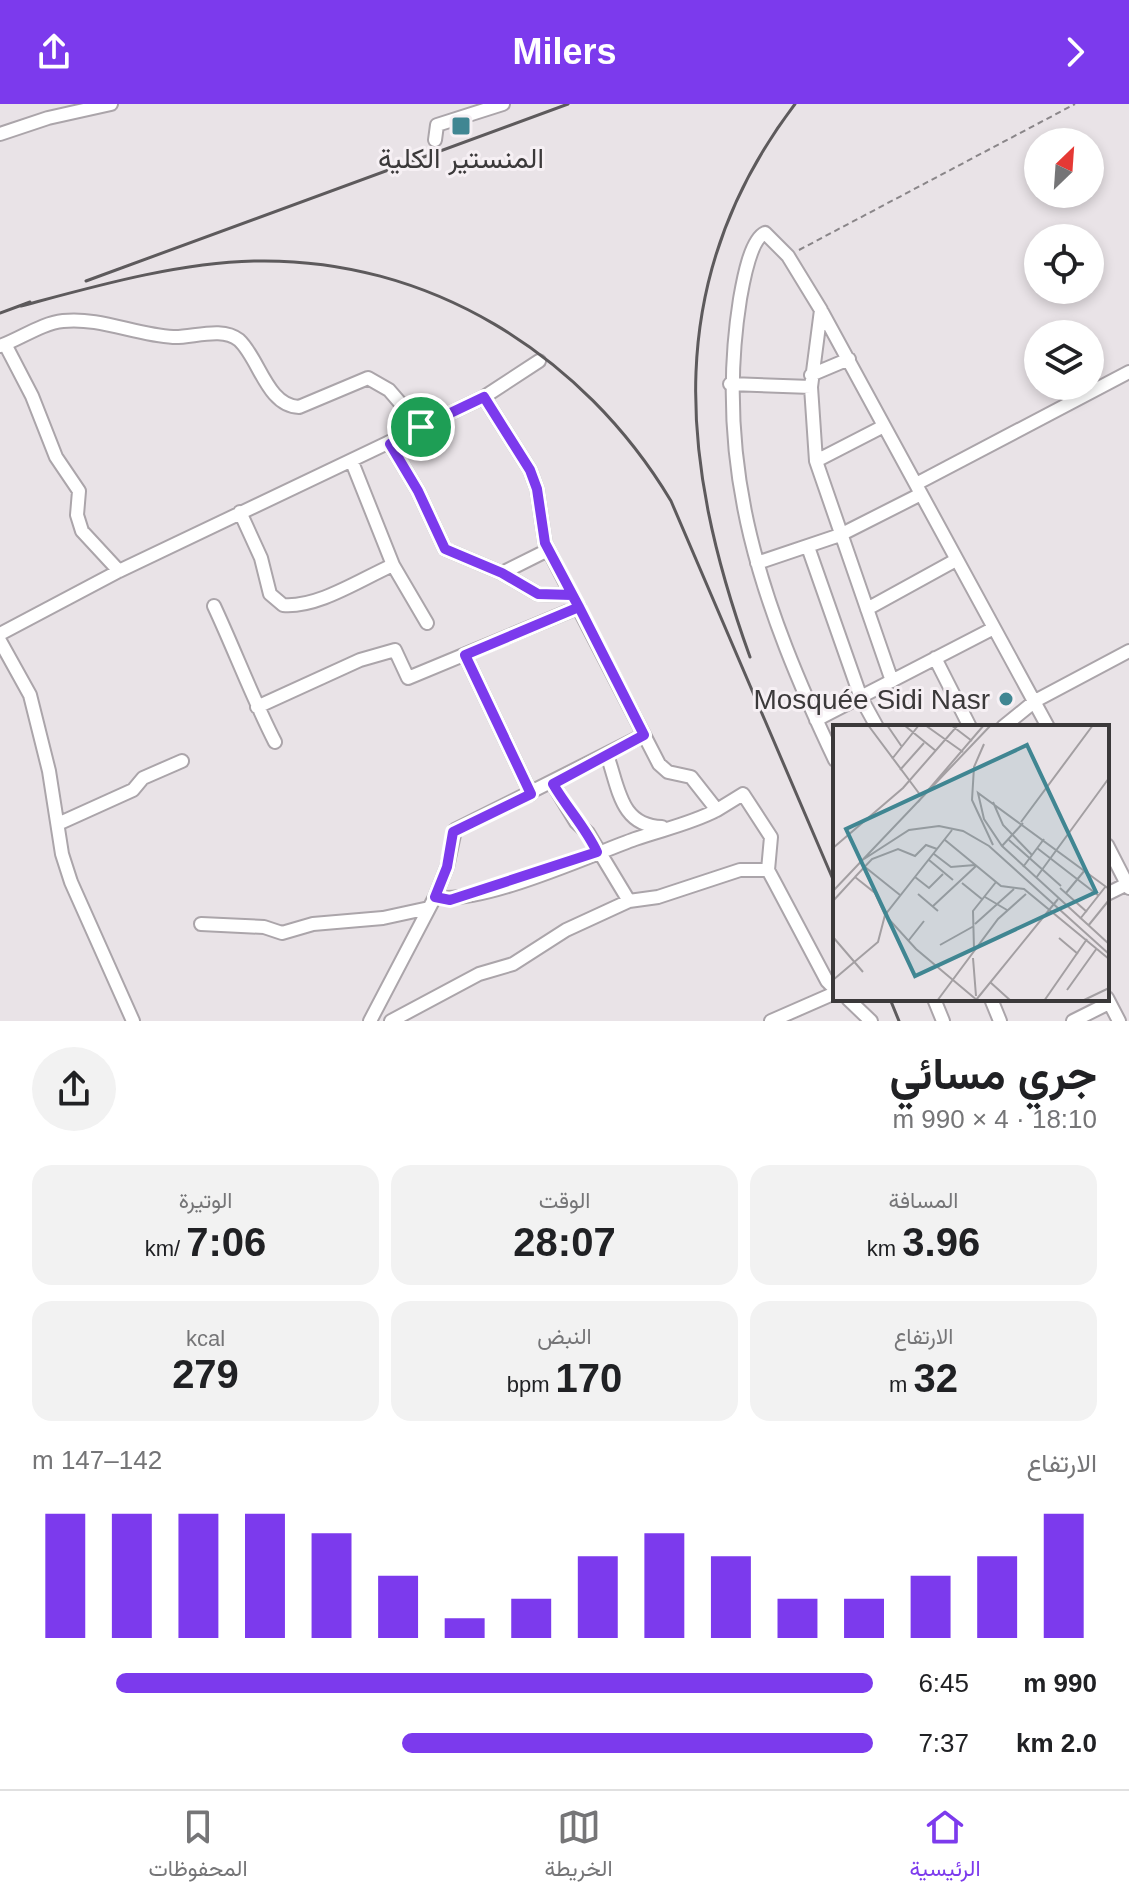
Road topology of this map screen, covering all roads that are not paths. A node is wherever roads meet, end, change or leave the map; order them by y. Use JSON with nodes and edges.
{"nodes":[{"id":1,"x":111,"y":104,"type":"edge"},
{"id":2,"x":503,"y":104,"type":"edge"},
{"id":3,"x":464,"y":109,"type":"edge"},
{"id":4,"x":0,"y":134,"type":"edge"},
{"id":5,"x":435,"y":140,"type":"dead end"},
{"id":6,"x":821,"y":310,"type":"junction"},
{"id":7,"x":3,"y":345,"type":"edge"},
{"id":8,"x":849,"y":359,"type":"junction"},
{"id":9,"x":539,"y":361,"type":"dead end"},
{"id":10,"x":1129,"y":372,"type":"edge"},
{"id":11,"x":811,"y":381,"type":"junction"},
{"id":12,"x":730,"y":384,"type":"junction"},
{"id":13,"x":484,"y":397,"type":"junction"},
{"id":14,"x":884,"y":426,"type":"junction"},
{"id":15,"x":421,"y":427,"type":"junction"},
{"id":16,"x":390,"y":444,"type":"junction"},
{"id":17,"x":816,"y":461,"type":"junction"},
{"id":18,"x":352,"y":462,"type":"junction"},
{"id":19,"x":919,"y":489,"type":"junction"},
{"id":20,"x":240,"y":512,"type":"junction"},
{"id":21,"x":840,"y":535,"type":"junction"},
{"id":22,"x":808,"y":547,"type":"junction"},
{"id":23,"x":548,"y":550,"type":"junction"},
{"id":24,"x":956,"y":560,"type":"junction"},
{"id":25,"x":757,"y":563,"type":"junction"},
{"id":26,"x":393,"y":565,"type":"junction"},
{"id":27,"x":119,"y":571,"type":"junction"},
{"id":28,"x":502,"y":573,"type":"junction"},
{"id":29,"x":576,"y":601,"type":"junction"},
{"id":30,"x":214,"y":606,"type":"dead end"},
{"id":31,"x":867,"y":609,"type":"junction"},
{"id":32,"x":427,"y":623,"type":"dead end"},
{"id":33,"x":994,"y":628,"type":"junction"},
{"id":34,"x":0,"y":634,"type":"edge"},
{"id":35,"x":0,"y":641,"type":"edge"},
{"id":36,"x":1129,"y":651,"type":"edge"},
{"id":37,"x":465,"y":655,"type":"junction"},
{"id":38,"x":935,"y":658,"type":"junction"},
{"id":39,"x":892,"y":681,"type":"junction"},
{"id":40,"x":861,"y":698,"type":"junction"},
{"id":41,"x":1035,"y":701,"type":"junction"},
{"id":42,"x":257,"y":707,"type":"junction"},
{"id":43,"x":816,"y":720,"type":"junction"},
{"id":44,"x":876,"y":725,"type":"edge"},
{"id":45,"x":969,"y":725,"type":"edge"},
{"id":46,"x":1005,"y":725,"type":"edge"},
{"id":47,"x":1047,"y":725,"type":"edge"},
{"id":48,"x":644,"y":735,"type":"junction"},
{"id":49,"x":275,"y":742,"type":"dead end"},
{"id":50,"x":607,"y":755,"type":"junction"},
{"id":51,"x":833,"y":756,"type":"edge"},
{"id":52,"x":182,"y":761,"type":"dead end"},
{"id":53,"x":553,"y":784,"type":"junction"},
{"id":54,"x":531,"y":794,"type":"junction"},
{"id":55,"x":717,"y":810,"type":"junction"},
{"id":56,"x":60,"y":823,"type":"junction"},
{"id":57,"x":673,"y":828,"type":"junction"},
{"id":58,"x":1109,"y":849,"type":"edge"},
{"id":59,"x":597,"y":852,"type":"junction"},
{"id":60,"x":768,"y":870,"type":"junction"},
{"id":61,"x":1128,"y":886,"type":"edge"},
{"id":62,"x":1109,"y":893,"type":"edge"},
{"id":63,"x":629,"y":901,"type":"junction"},
{"id":64,"x":432,"y":903,"type":"junction"},
{"id":65,"x":201,"y":924,"type":"dead end"},
{"id":66,"x":833,"y":988,"type":"edge"},
{"id":67,"x":833,"y":992,"type":"edge"},
{"id":68,"x":850,"y":1001,"type":"edge"},
{"id":69,"x":935,"y":1001,"type":"edge"},
{"id":70,"x":994,"y":1001,"type":"edge"},
{"id":71,"x":1106,"y":1001,"type":"edge"},
{"id":72,"x":1109,"y":1001,"type":"edge"},
{"id":73,"x":133,"y":1021,"type":"edge"},
{"id":74,"x":370,"y":1021,"type":"edge"},
{"id":75,"x":391,"y":1021,"type":"edge"},
{"id":76,"x":771,"y":1021,"type":"edge"},
{"id":77,"x":871,"y":1021,"type":"edge"},
{"id":78,"x":943,"y":1021,"type":"edge"},
{"id":79,"x":1000,"y":1021,"type":"edge"},
{"id":80,"x":1073,"y":1021,"type":"edge"},
{"id":81,"x":1119,"y":1021,"type":"edge"}],
"edges":[{"from":1,"to":4,"type":"street"},
{"from":2,"to":3,"type":"street"},
{"from":3,"to":5,"type":"street"},
{"from":6,"to":8,"type":"street"},
{"from":6,"to":11,"type":"street"},
{"from":6,"to":12,"type":"street"},
{"from":7,"to":15,"type":"street"},
{"from":7,"to":27,"type":"street"},
{"from":8,"to":11,"type":"street"},
{"from":8,"to":14,"type":"street"},
{"from":9,"to":13,"type":"street"},
{"from":10,"to":19,"type":"street"},
{"from":11,"to":12,"type":"street"},
{"from":11,"to":17,"type":"street"},
{"from":12,"to":25,"type":"street"},
{"from":13,"to":15,"type":"street"},
{"from":13,"to":23,"type":"street"},
{"from":14,"to":17,"type":"street"},
{"from":14,"to":19,"type":"street"},
{"from":15,"to":16,"type":"street"},
{"from":16,"to":18,"type":"street"},
{"from":16,"to":28,"type":"street"},
{"from":17,"to":21,"type":"street"},
{"from":18,"to":20,"type":"street"},
{"from":18,"to":26,"type":"street"},
{"from":19,"to":21,"type":"street"},
{"from":19,"to":24,"type":"street"},
{"from":20,"to":26,"type":"street"},
{"from":20,"to":27,"type":"street"},
{"from":21,"to":22,"type":"street"},
{"from":21,"to":31,"type":"street"},
{"from":22,"to":25,"type":"street"},
{"from":22,"to":40,"type":"street"},
{"from":23,"to":28,"type":"street"},
{"from":23,"to":29,"type":"street"},
{"from":24,"to":31,"type":"street"},
{"from":24,"to":33,"type":"street"},
{"from":25,"to":43,"type":"street"},
{"from":26,"to":32,"type":"street"},
{"from":27,"to":34,"type":"street"},
{"from":28,"to":29,"type":"street"},
{"from":29,"to":37,"type":"street"},
{"from":29,"to":48,"type":"street"},
{"from":30,"to":42,"type":"street"},
{"from":31,"to":39,"type":"street"},
{"from":33,"to":38,"type":"street"},
{"from":33,"to":41,"type":"street"},
{"from":35,"to":56,"type":"street"},
{"from":36,"to":41,"type":"street"},
{"from":37,"to":42,"type":"street"},
{"from":37,"to":54,"type":"street"},
{"from":38,"to":39,"type":"street"},
{"from":38,"to":45,"type":"street"},
{"from":39,"to":40,"type":"street"},
{"from":40,"to":43,"type":"street"},
{"from":40,"to":44,"type":"street"},
{"from":41,"to":46,"type":"street"},
{"from":41,"to":47,"type":"street"},
{"from":42,"to":49,"type":"street"},
{"from":43,"to":51,"type":"street"},
{"from":48,"to":50,"type":"street"},
{"from":48,"to":55,"type":"street"},
{"from":50,"to":53,"type":"street"},
{"from":50,"to":57,"type":"street"},
{"from":52,"to":56,"type":"street"},
{"from":53,"to":54,"type":"street"},
{"from":53,"to":59,"type":"street"},
{"from":54,"to":64,"type":"street"},
{"from":55,"to":57,"type":"street"},
{"from":55,"to":60,"type":"street"},
{"from":56,"to":73,"type":"street"},
{"from":57,"to":59,"type":"street"},
{"from":58,"to":61,"type":"street"},
{"from":59,"to":63,"type":"street"},
{"from":59,"to":64,"type":"street"},
{"from":60,"to":63,"type":"street"},
{"from":60,"to":66,"type":"street"},
{"from":61,"to":62,"type":"street"},
{"from":63,"to":75,"type":"street"},
{"from":64,"to":65,"type":"street"},
{"from":64,"to":74,"type":"street"},
{"from":67,"to":76,"type":"street"},
{"from":68,"to":77,"type":"street"},
{"from":69,"to":78,"type":"street"},
{"from":70,"to":79,"type":"street"},
{"from":71,"to":80,"type":"street"},
{"from":72,"to":81,"type":"street"}]}
